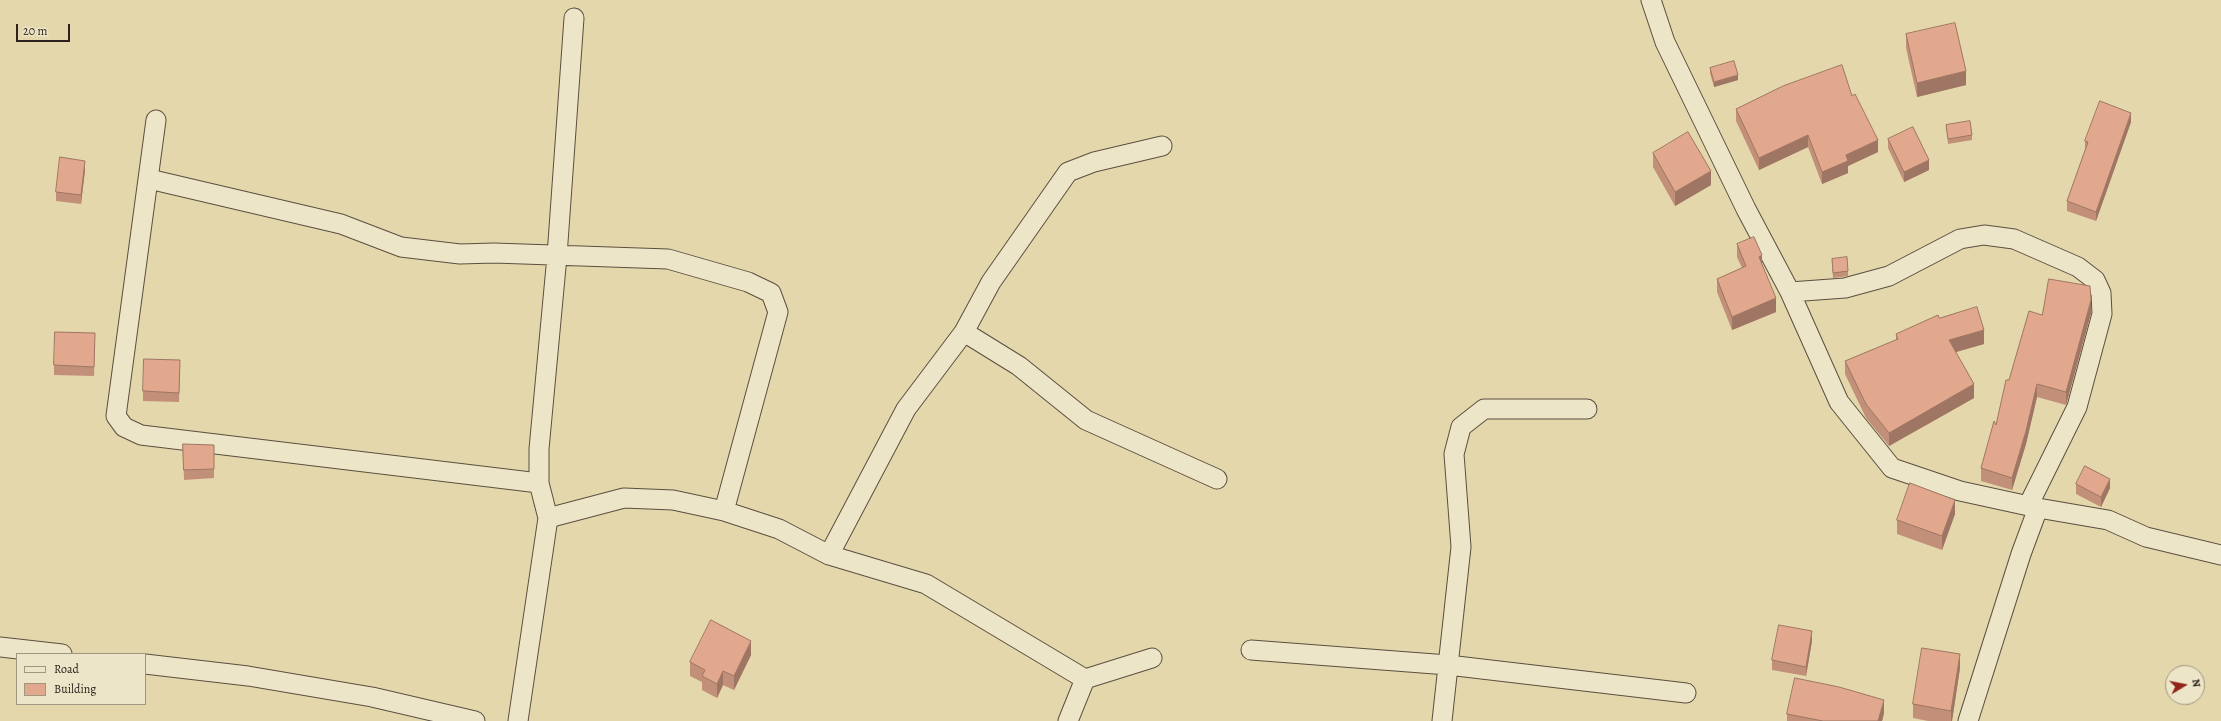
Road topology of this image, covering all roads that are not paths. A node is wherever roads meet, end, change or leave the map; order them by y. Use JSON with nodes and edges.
{"nodes":[{"id":1,"x":1651,"y":0,"type":"edge"},
{"id":2,"x":574,"y":18,"type":"dead end"},
{"id":3,"x":156,"y":120,"type":"dead end"},
{"id":4,"x":1162,"y":146,"type":"dead end"},
{"id":5,"x":148,"y":180,"type":"junction"},
{"id":6,"x":557,"y":256,"type":"junction"},
{"id":7,"x":1790,"y":292,"type":"junction"},
{"id":8,"x":964,"y":332,"type":"junction"},
{"id":9,"x":1587,"y":409,"type":"dead end"},
{"id":10,"x":1217,"y":479,"type":"dead end"},
{"id":11,"x":539,"y":483,"type":"junction"},
{"id":12,"x":2033,"y":507,"type":"junction"},
{"id":13,"x":724,"y":511,"type":"junction"},
{"id":14,"x":548,"y":518,"type":"junction"},
{"id":15,"x":829,"y":555,"type":"junction"},
{"id":16,"x":2221,"y":556,"type":"edge"},
{"id":17,"x":0,"y":647,"type":"edge"},
{"id":18,"x":1251,"y":650,"type":"dead end"},
{"id":19,"x":53,"y":653,"type":"edge"},
{"id":20,"x":1152,"y":658,"type":"dead end"},
{"id":21,"x":146,"y":664,"type":"edge"},
{"id":22,"x":1448,"y":665,"type":"junction"},
{"id":23,"x":1085,"y":680,"type":"junction"},
{"id":24,"x":1686,"y":693,"type":"dead end"},
{"id":25,"x":475,"y":721,"type":"edge"},
{"id":26,"x":518,"y":721,"type":"edge"},
{"id":27,"x":1068,"y":721,"type":"edge"},
{"id":28,"x":1442,"y":721,"type":"edge"},
{"id":29,"x":1968,"y":721,"type":"edge"}],
"edges":[{"from":1,"to":7,"type":"street"},
{"from":2,"to":6,"type":"street"},
{"from":3,"to":5,"type":"street"},
{"from":4,"to":8,"type":"street"},
{"from":5,"to":6,"type":"street"},
{"from":5,"to":11,"type":"street"},
{"from":6,"to":11,"type":"street"},
{"from":6,"to":13,"type":"street"},
{"from":7,"to":12,"type":"street"},
{"from":7,"to":12,"type":"street"},
{"from":8,"to":10,"type":"street"},
{"from":8,"to":15,"type":"street"},
{"from":9,"to":22,"type":"street"},
{"from":11,"to":14,"type":"street"},
{"from":12,"to":16,"type":"street"},
{"from":12,"to":29,"type":"street"},
{"from":13,"to":14,"type":"street"},
{"from":13,"to":15,"type":"street"},
{"from":14,"to":26,"type":"street"},
{"from":15,"to":23,"type":"street"},
{"from":17,"to":19,"type":"street"},
{"from":18,"to":22,"type":"street"},
{"from":20,"to":23,"type":"street"},
{"from":21,"to":25,"type":"street"},
{"from":22,"to":24,"type":"street"},
{"from":22,"to":28,"type":"street"},
{"from":23,"to":27,"type":"street"}]}
